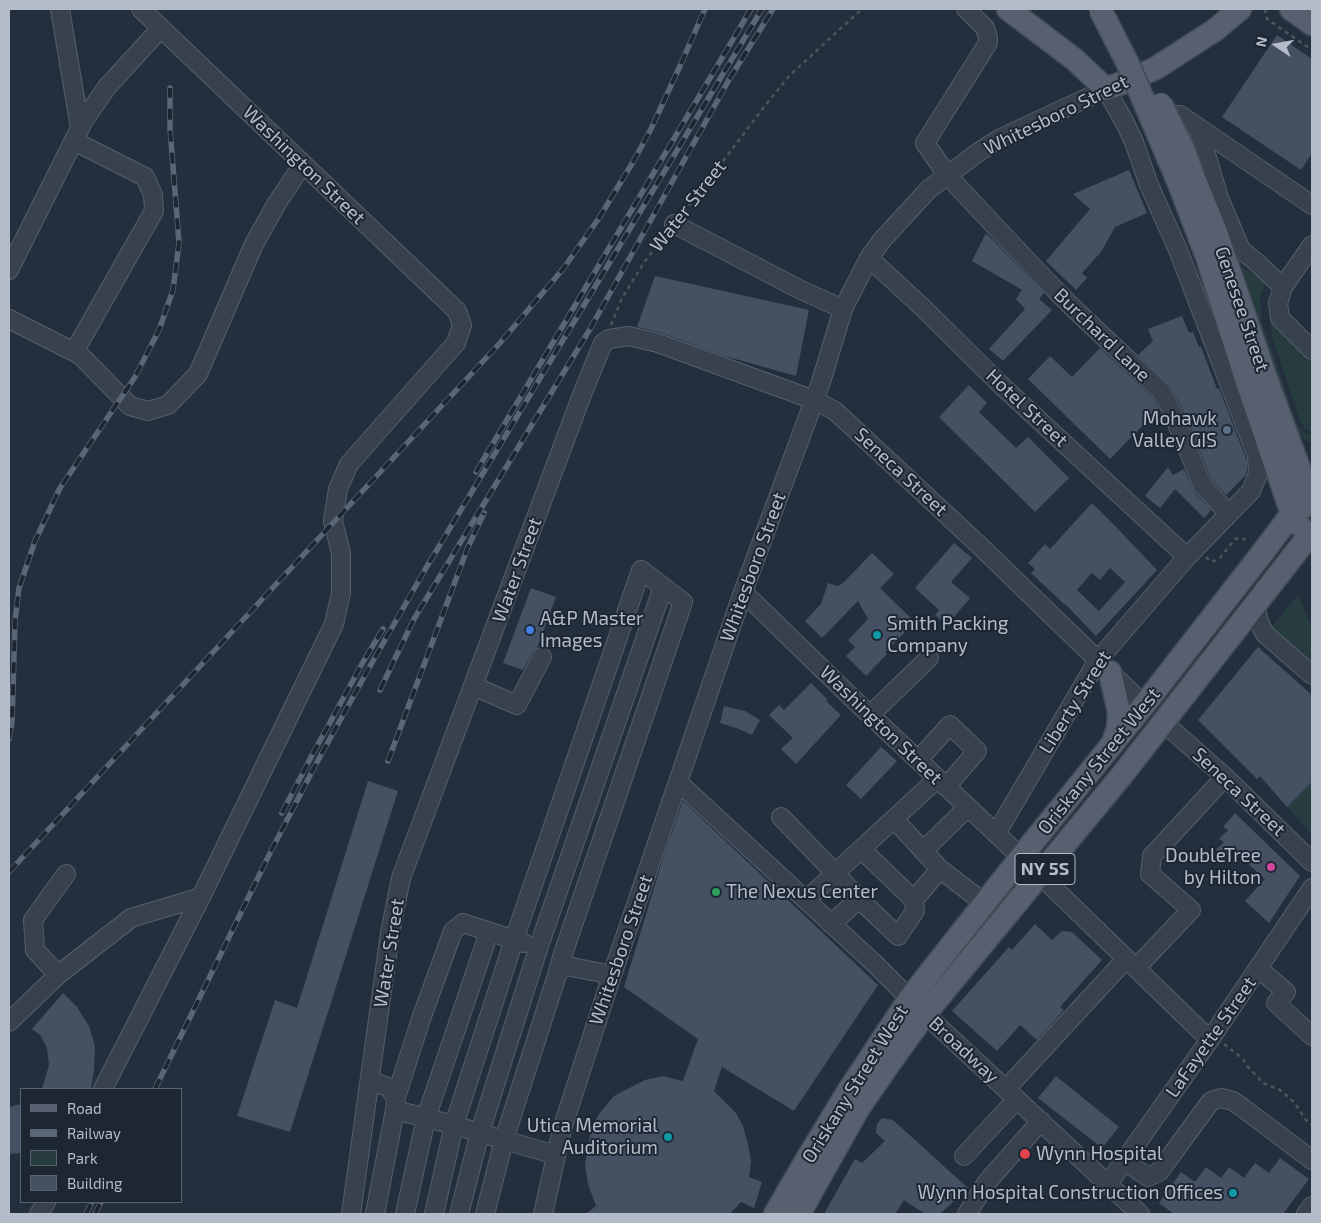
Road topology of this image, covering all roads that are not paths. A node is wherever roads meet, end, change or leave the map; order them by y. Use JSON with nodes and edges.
{"nodes":[{"id":1,"x":60,"y":9,"type":"edge"},
{"id":2,"x":141,"y":9,"type":"edge"},
{"id":3,"x":966,"y":9,"type":"edge"},
{"id":4,"x":1008,"y":9,"type":"edge"},
{"id":5,"x":1100,"y":9,"type":"edge"},
{"id":6,"x":1115,"y":9,"type":"edge"},
{"id":7,"x":1240,"y":9,"type":"edge"},
{"id":8,"x":1291,"y":9,"type":"edge"},
{"id":9,"x":1312,"y":24,"type":"edge"},
{"id":10,"x":161,"y":28,"type":"junction"},
{"id":11,"x":1149,"y":81,"type":"junction"},
{"id":12,"x":1106,"y":89,"type":"junction"},
{"id":13,"x":1198,"y":127,"type":"junction"},
{"id":14,"x":77,"y":134,"type":"junction"},
{"id":15,"x":1134,"y":142,"type":"junction"},
{"id":16,"x":303,"y":164,"type":"junction"},
{"id":17,"x":946,"y":175,"type":"junction"},
{"id":18,"x":1312,"y":206,"type":"edge"},
{"id":19,"x":674,"y":224,"type":"road end"},
{"id":20,"x":1312,"y":245,"type":"edge"},
{"id":21,"x":869,"y":258,"type":"junction"},
{"id":22,"x":9,"y":270,"type":"edge"},
{"id":23,"x":1283,"y":287,"type":"junction"},
{"id":24,"x":843,"y":309,"type":"junction"},
{"id":25,"x":9,"y":319,"type":"edge"},
{"id":26,"x":603,"y":343,"type":"joint"},
{"id":27,"x":1312,"y":350,"type":"edge"},
{"id":28,"x":74,"y":352,"type":"junction"},
{"id":29,"x":814,"y":400,"type":"junction"},
{"id":30,"x":1303,"y":499,"type":"edge"},
{"id":31,"x":1229,"y":514,"type":"junction"},
{"id":32,"x":1311,"y":541,"type":"edge"},
{"id":33,"x":1195,"y":556,"type":"junction"},
{"id":34,"x":663,"y":587,"type":"junction"},
{"id":35,"x":743,"y":592,"type":"junction"},
{"id":36,"x":1255,"y":605,"type":"junction"},
{"id":37,"x":542,"y":658,"type":"dead end"},
{"id":38,"x":929,"y":658,"type":"dead end"},
{"id":39,"x":1104,"y":666,"type":"junction"},
{"id":40,"x":1312,"y":676,"type":"edge"},
{"id":41,"x":473,"y":686,"type":"junction"},
{"id":42,"x":1144,"y":706,"type":"junction"},
{"id":43,"x":870,"y":715,"type":"junction"},
{"id":44,"x":1164,"y":723,"type":"junction"},
{"id":45,"x":1110,"y":747,"type":"junction"},
{"id":46,"x":918,"y":760,"type":"junction"},
{"id":47,"x":1122,"y":775,"type":"junction"},
{"id":48,"x":1225,"y":777,"type":"junction"},
{"id":49,"x":678,"y":782,"type":"junction"},
{"id":50,"x":942,"y":783,"type":"junction"},
{"id":51,"x":968,"y":807,"type":"junction"},
{"id":52,"x":781,"y":817,"type":"dead end"},
{"id":53,"x":894,"y":819,"type":"junction"},
{"id":54,"x":996,"y":834,"type":"junction"},
{"id":55,"x":862,"y":849,"type":"junction"},
{"id":56,"x":923,"y":851,"type":"junction"},
{"id":57,"x":1021,"y":857,"type":"junction"},
{"id":58,"x":1312,"y":862,"type":"edge"},
{"id":59,"x":940,"y":869,"type":"junction"},
{"id":60,"x":835,"y":873,"type":"junction"},
{"id":61,"x":66,"y":874,"type":"dead end"},
{"id":62,"x":1040,"y":876,"type":"junction"},
{"id":63,"x":1312,"y":888,"type":"edge"},
{"id":64,"x":201,"y":898,"type":"junction"},
{"id":65,"x":806,"y":900,"type":"junction"},
{"id":66,"x":859,"y":900,"type":"junction"},
{"id":67,"x":914,"y":900,"type":"junction"},
{"id":68,"x":984,"y":903,"type":"junction"},
{"id":69,"x":831,"y":924,"type":"junction"},
{"id":70,"x":489,"y":932,"type":"junction"},
{"id":71,"x":514,"y":940,"type":"junction"},
{"id":72,"x":538,"y":949,"type":"junction"},
{"id":73,"x":1131,"y":963,"type":"junction"},
{"id":74,"x":562,"y":965,"type":"junction"},
{"id":75,"x":1258,"y":968,"type":"junction"},
{"id":76,"x":58,"y":975,"type":"junction"},
{"id":77,"x":612,"y":975,"type":"junction"},
{"id":78,"x":910,"y":998,"type":"junction"},
{"id":79,"x":925,"y":1014,"type":"junction"},
{"id":80,"x":9,"y":1022,"type":"edge"},
{"id":81,"x":1312,"y":1036,"type":"edge"},
{"id":82,"x":1215,"y":1041,"type":"junction"},
{"id":83,"x":370,"y":1081,"type":"junction"},
{"id":84,"x":104,"y":1088,"type":"edge"},
{"id":85,"x":1011,"y":1094,"type":"junction"},
{"id":86,"x":396,"y":1103,"type":"junction"},
{"id":87,"x":426,"y":1118,"type":"junction"},
{"id":88,"x":1041,"y":1122,"type":"junction"},
{"id":89,"x":454,"y":1125,"type":"junction"},
{"id":90,"x":480,"y":1132,"type":"junction"},
{"id":91,"x":504,"y":1140,"type":"junction"},
{"id":92,"x":556,"y":1155,"type":"junction"},
{"id":93,"x":964,"y":1156,"type":"dead end"},
{"id":94,"x":1312,"y":1160,"type":"edge"},
{"id":95,"x":1124,"y":1161,"type":"junction"},
{"id":96,"x":1108,"y":1184,"type":"junction"},
{"id":97,"x":45,"y":1203,"type":"edge"},
{"id":98,"x":1312,"y":1206,"type":"edge"},
{"id":99,"x":39,"y":1214,"type":"edge"},
{"id":100,"x":351,"y":1214,"type":"edge"},
{"id":101,"x":375,"y":1214,"type":"edge"},
{"id":102,"x":405,"y":1214,"type":"edge"},
{"id":103,"x":434,"y":1214,"type":"edge"},
{"id":104,"x":459,"y":1214,"type":"edge"},
{"id":105,"x":485,"y":1214,"type":"edge"},
{"id":106,"x":542,"y":1214,"type":"edge"},
{"id":107,"x":776,"y":1214,"type":"edge"},
{"id":108,"x":799,"y":1214,"type":"edge"},
{"id":109,"x":967,"y":1214,"type":"edge"},
{"id":110,"x":1140,"y":1214,"type":"edge"},
{"id":111,"x":1306,"y":1214,"type":"edge"}],
"edges":[{"from":1,"to":14,"type":"street"},
{"from":2,"to":10,"type":"street","name":"Washington Street"},
{"from":3,"to":17,"type":"street","name":"Burchard Lane"},
{"from":4,"to":12,"type":"main road"},
{"from":5,"to":11,"type":"main road","bridge":true},
{"from":6,"to":11,"type":"main road"},
{"from":7,"to":11,"type":"main road","name":"Whitesboro Street"},
{"from":8,"to":9,"type":"main road"},
{"from":10,"to":14,"type":"street"},
{"from":10,"to":16,"type":"street","name":"Washington Street"},
{"from":11,"to":12,"type":"main road","name":"Whitesboro Street"},
{"from":11,"to":30,"type":"main road","name":"Genesee Street","bridge":true},
{"from":12,"to":15,"type":"street","name":"Liberty Street"},
{"from":12,"to":17,"type":"street","name":"Whitesboro Street"},
{"from":13,"to":15,"type":"street"},
{"from":13,"to":18,"type":"street"},
{"from":13,"to":23,"type":"street"},
{"from":14,"to":22,"type":"street"},
{"from":14,"to":28,"type":"street"},
{"from":15,"to":31,"type":"street","name":"Liberty Street"},
{"from":16,"to":28,"type":"street"},
{"from":16,"to":64,"type":"street","name":"Washington Street"},
{"from":17,"to":21,"type":"street","name":"Whitesboro Street"},
{"from":17,"to":31,"type":"street","name":"Burchard Lane"},
{"from":19,"to":24,"type":"street"},
{"from":20,"to":23,"type":"street"},
{"from":21,"to":24,"type":"street","name":"Whitesboro Street"},
{"from":21,"to":33,"type":"street","name":"Hotel Street"},
{"from":23,"to":27,"type":"street"},
{"from":24,"to":29,"type":"street","name":"Whitesboro Street"},
{"from":25,"to":28,"type":"street"},
{"from":26,"to":29,"type":"street","name":"Seneca Street"},
{"from":26,"to":41,"type":"street","name":"Water Street"},
{"from":29,"to":35,"type":"street","name":"Whitesboro Street"},
{"from":29,"to":39,"type":"street","name":"Seneca Street"},
{"from":30,"to":32,"type":"main road","name":"Genesee Street"},
{"from":30,"to":42,"type":"main road","name":"Oriskany Street West","number":"NY 5S"},
{"from":31,"to":33,"type":"street","name":"Liberty Street"},
{"from":32,"to":36,"type":"main road","name":"Oriskany Street West","number":"NY 5S"},
{"from":33,"to":39,"type":"street","name":"Liberty Street"},
{"from":34,"to":71,"type":"street"},
{"from":34,"to":72,"type":"street"},
{"from":34,"to":74,"type":"street"},
{"from":35,"to":43,"type":"street","name":"Washington Street"},
{"from":35,"to":49,"type":"street","name":"Whitesboro Street"},
{"from":36,"to":40,"type":"street"},
{"from":36,"to":44,"type":"main road","name":"Oriskany Street West","number":"NY 5S"},
{"from":37,"to":41,"type":"street"},
{"from":38,"to":43,"type":"street"},
{"from":39,"to":42,"type":"street","name":"Seneca Street"},
{"from":39,"to":45,"type":"main road"},
{"from":39,"to":54,"type":"street","name":"Liberty Street"},
{"from":41,"to":83,"type":"street","name":"Water Street"},
{"from":42,"to":45,"type":"main road","name":"Oriskany Street West","number":"NY 5S"},
{"from":42,"to":47,"type":"main road"},
{"from":43,"to":46,"type":"street","name":"Washington Street"},
{"from":44,"to":47,"type":"main road","name":"Oriskany Street West","number":"NY 5S"},
{"from":44,"to":48,"type":"street","name":"Seneca Street"},
{"from":45,"to":57,"type":"main road","name":"Oriskany Street West","number":"NY 5S"},
{"from":46,"to":50,"type":"street","name":"Washington Street"},
{"from":46,"to":50,"type":"street"},
{"from":47,"to":62,"type":"main road","name":"Oriskany Street West","number":"NY 5S"},
{"from":48,"to":58,"type":"street","name":"Seneca Street"},
{"from":48,"to":73,"type":"street"},
{"from":49,"to":65,"type":"street","name":"Broadway"},
{"from":49,"to":77,"type":"street","name":"Whitesboro Street"},
{"from":50,"to":51,"type":"street","name":"Washington Street"},
{"from":50,"to":53,"type":"street"},
{"from":51,"to":54,"type":"street","name":"Washington Street"},
{"from":51,"to":56,"type":"street"},
{"from":52,"to":60,"type":"street"},
{"from":53,"to":55,"type":"street"},
{"from":53,"to":56,"type":"street"},
{"from":54,"to":57,"type":"street","name":"Washington Street"},
{"from":55,"to":60,"type":"street"},
{"from":55,"to":67,"type":"street"},
{"from":56,"to":59,"type":"street"},
{"from":57,"to":68,"type":"main road","name":"Oriskany Street West","number":"NY 5S"},
{"from":59,"to":67,"type":"street"},
{"from":59,"to":68,"type":"street"},
{"from":60,"to":65,"type":"street"},
{"from":60,"to":66,"type":"street"},
{"from":61,"to":76,"type":"street"},
{"from":62,"to":73,"type":"street"},
{"from":62,"to":79,"type":"main road","name":"Oriskany Street West","number":"NY 5S"},
{"from":63,"to":75,"type":"street","name":"LaFayette Street"},
{"from":64,"to":76,"type":"street"},
{"from":64,"to":84,"type":"street"},
{"from":65,"to":69,"type":"street","name":"Broadway"},
{"from":66,"to":67,"type":"street"},
{"from":66,"to":69,"type":"street"},
{"from":68,"to":78,"type":"main road","name":"Oriskany Street West","number":"NY 5S"},
{"from":69,"to":78,"type":"street","name":"Broadway"},
{"from":70,"to":71,"type":"street"},
{"from":70,"to":86,"type":"street"},
{"from":70,"to":87,"type":"street"},
{"from":71,"to":72,"type":"street"},
{"from":71,"to":89,"type":"street"},
{"from":72,"to":74,"type":"street"},
{"from":72,"to":90,"type":"street"},
{"from":73,"to":82,"type":"street"},
{"from":73,"to":85,"type":"street"},
{"from":74,"to":77,"type":"street"},
{"from":74,"to":91,"type":"street"},
{"from":75,"to":81,"type":"street"},
{"from":75,"to":82,"type":"street","name":"LaFayette Street"},
{"from":76,"to":80,"type":"street"},
{"from":77,"to":92,"type":"street","name":"Whitesboro Street"},
{"from":78,"to":79,"type":"street","name":"Broadway"},
{"from":78,"to":107,"type":"main road","name":"Oriskany Street West","number":"NY 5S"},
{"from":79,"to":85,"type":"street","name":"Broadway"},
{"from":79,"to":108,"type":"main road","name":"Oriskany Street West","number":"NY 5S"},
{"from":82,"to":95,"type":"street","name":"LaFayette Street"},
{"from":83,"to":86,"type":"street"},
{"from":83,"to":100,"type":"street","name":"Water Street"},
{"from":85,"to":88,"type":"street","name":"Broadway"},
{"from":85,"to":93,"type":"street"},
{"from":86,"to":87,"type":"street"},
{"from":86,"to":101,"type":"street"},
{"from":87,"to":89,"type":"street"},
{"from":87,"to":102,"type":"street"},
{"from":88,"to":96,"type":"street","name":"Broadway"},
{"from":88,"to":109,"type":"street"},
{"from":89,"to":90,"type":"street"},
{"from":89,"to":103,"type":"street"},
{"from":90,"to":91,"type":"street"},
{"from":90,"to":104,"type":"street"},
{"from":91,"to":92,"type":"street"},
{"from":91,"to":105,"type":"street"},
{"from":92,"to":106,"type":"street","name":"Whitesboro Street"},
{"from":94,"to":95,"type":"street"},
{"from":95,"to":96,"type":"street","name":"LaFayette Street"},
{"from":96,"to":110,"type":"street","name":"Broadway"},
{"from":97,"to":99,"type":"street"},
{"from":98,"to":111,"type":"street"}]}
